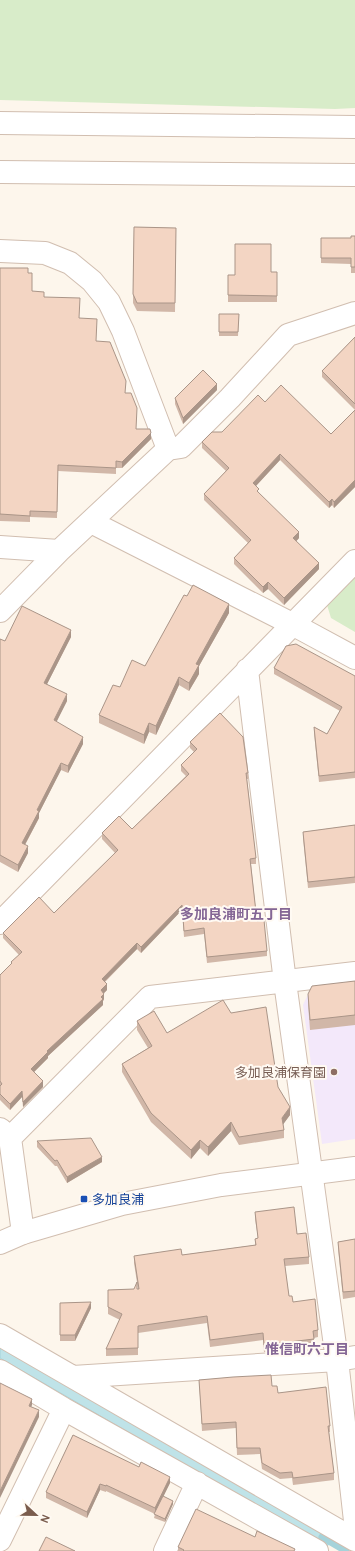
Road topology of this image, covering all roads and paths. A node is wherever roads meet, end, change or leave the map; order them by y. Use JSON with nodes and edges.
{"nodes":[{"id":1,"x":0,"y":123,"type":"edge"},
{"id":2,"x":355,"y":127,"type":"edge"},
{"id":3,"x":0,"y":172,"type":"edge"},
{"id":4,"x":355,"y":175,"type":"edge"},
{"id":5,"x":0,"y":251,"type":"edge"},
{"id":6,"x":355,"y":313,"type":"edge"},
{"id":7,"x":168,"y":449,"type":"junction"},
{"id":8,"x":91,"y":522,"type":"junction"},
{"id":9,"x":0,"y":547,"type":"edge"},
{"id":10,"x":59,"y":551,"type":"junction"},
{"id":11,"x":355,"y":561,"type":"edge"},
{"id":12,"x":0,"y":611,"type":"edge"},
{"id":13,"x":294,"y":624,"type":"junction"},
{"id":14,"x":355,"y":658,"type":"edge"},
{"id":15,"x":247,"y":670,"type":"junction"},
{"id":16,"x":0,"y":923,"type":"edge"},
{"id":17,"x":355,"y":973,"type":"edge"},
{"id":18,"x":285,"y":982,"type":"junction"},
{"id":19,"x":5,"y":1134,"type":"edge"},
{"id":20,"x":355,"y":1168,"type":"edge"},
{"id":21,"x":312,"y":1173,"type":"junction"},
{"id":22,"x":24,"y":1233,"type":"junction"},
{"id":23,"x":0,"y":1243,"type":"edge"},
{"id":24,"x":0,"y":1335,"type":"edge"},
{"id":25,"x":346,"y":1359,"type":"edge"},
{"id":26,"x":0,"y":1371,"type":"edge"},
{"id":27,"x":73,"y":1376,"type":"junction"},
{"id":28,"x":64,"y":1409,"type":"junction"},
{"id":29,"x":197,"y":1483,"type":"junction"},
{"id":30,"x":349,"y":1535,"type":"edge"},
{"id":31,"x":0,"y":1540,"type":"edge"},
{"id":32,"x":165,"y":1551,"type":"edge"},
{"id":33,"x":317,"y":1551,"type":"edge"}],
"edges":[{"from":1,"to":2,"type":"street"},
{"from":3,"to":4,"type":"street"},
{"from":5,"to":7,"type":"street"},
{"from":6,"to":7,"type":"street"},
{"from":7,"to":8,"type":"street"},
{"from":8,"to":10,"type":"street"},
{"from":8,"to":13,"type":"street"},
{"from":9,"to":10,"type":"street"},
{"from":10,"to":12,"type":"street"},
{"from":11,"to":13,"type":"street"},
{"from":13,"to":14,"type":"street"},
{"from":13,"to":15,"type":"street"},
{"from":15,"to":16,"type":"street"},
{"from":15,"to":18,"type":"street"},
{"from":17,"to":18,"type":"street"},
{"from":18,"to":19,"type":"street"},
{"from":18,"to":21,"type":"street"},
{"from":19,"to":22,"type":"street"},
{"from":20,"to":21,"type":"street"},
{"from":21,"to":22,"type":"street"},
{"from":21,"to":25,"type":"street"},
{"from":22,"to":23,"type":"street"},
{"from":24,"to":27,"type":"street"},
{"from":25,"to":27,"type":"street"},
{"from":25,"to":30,"type":"street"},
{"from":26,"to":28,"type":"street"},
{"from":27,"to":30,"type":"street"},
{"from":28,"to":29,"type":"street"},
{"from":28,"to":31,"type":"street"},
{"from":29,"to":32,"type":"street"},
{"from":29,"to":33,"type":"street"}]}
